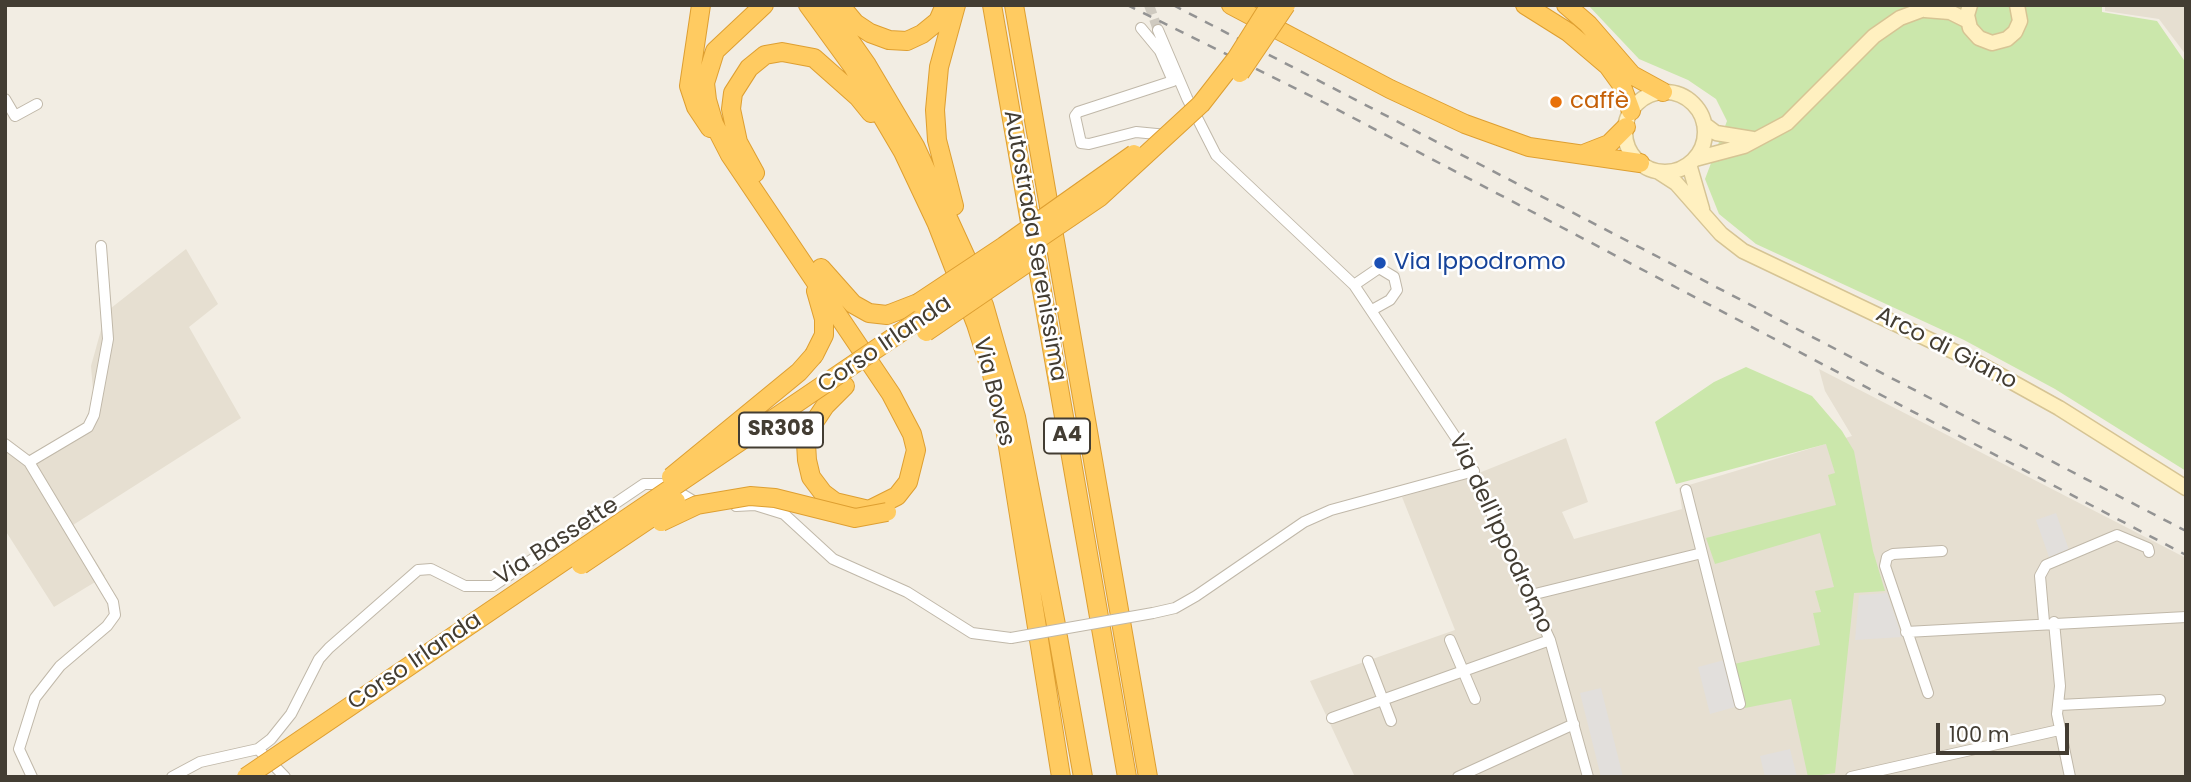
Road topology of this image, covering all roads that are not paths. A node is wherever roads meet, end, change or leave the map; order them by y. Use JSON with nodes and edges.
{"nodes":[{"id":1,"x":701,"y":5,"type":"edge"},
{"id":2,"x":808,"y":5,"type":"edge"},
{"id":3,"x":825,"y":5,"type":"edge"},
{"id":4,"x":840,"y":5,"type":"edge"},
{"id":5,"x":945,"y":5,"type":"edge"},
{"id":6,"x":956,"y":5,"type":"edge"},
{"id":7,"x":992,"y":5,"type":"edge"},
{"id":8,"x":1014,"y":5,"type":"edge"},
{"id":9,"x":1231,"y":5,"type":"edge"},
{"id":10,"x":1270,"y":5,"type":"edge"},
{"id":11,"x":1286,"y":5,"type":"edge"},
{"id":12,"x":1294,"y":5,"type":"edge"},
{"id":13,"x":1525,"y":5,"type":"edge"},
{"id":14,"x":1566,"y":5,"type":"edge"},
{"id":15,"x":1970,"y":5,"type":"edge"},
{"id":16,"x":2017,"y":5,"type":"edge"},
{"id":17,"x":766,"y":8,"type":"edge"},
{"id":18,"x":1929,"y":8,"type":"edge"},
{"id":19,"x":1968,"y":21,"type":"junction"},
{"id":20,"x":1141,"y":28,"type":"dead end"},
{"id":21,"x":1158,"y":30,"type":"tunnel mouth"},
{"id":22,"x":1262,"y":45,"type":"junction"},
{"id":23,"x":1663,"y":92,"type":"junction"},
{"id":24,"x":5,"y":99,"type":"edge"},
{"id":25,"x":37,"y":104,"type":"dead end"},
{"id":26,"x":1199,"y":112,"type":"junction"},
{"id":27,"x":1628,"y":119,"type":"junction"},
{"id":28,"x":1704,"y":124,"type":"junction"},
{"id":29,"x":1761,"y":138,"type":"junction"},
{"id":30,"x":1584,"y":154,"type":"junction"},
{"id":31,"x":730,"y":155,"type":"junction"},
{"id":32,"x":1692,"y":162,"type":"junction"},
{"id":33,"x":749,"y":163,"type":"junction"},
{"id":34,"x":1640,"y":163,"type":"junction"},
{"id":35,"x":1659,"y":172,"type":"junction"},
{"id":36,"x":1705,"y":216,"type":"junction"},
{"id":37,"x":789,"y":233,"type":"junction"},
{"id":38,"x":944,"y":240,"type":"junction"},
{"id":39,"x":101,"y":246,"type":"dead end"},
{"id":40,"x":1354,"y":285,"type":"junction"},
{"id":41,"x":984,"y":305,"type":"dead end"},
{"id":42,"x":1373,"y":310,"type":"junction"},
{"id":43,"x":845,"y":386,"type":"junction"},
{"id":44,"x":5,"y":444,"type":"edge"},
{"id":45,"x":29,"y":462,"type":"junction"},
{"id":46,"x":1474,"y":471,"type":"junction"},
{"id":47,"x":2186,"y":488,"type":"edge"},
{"id":48,"x":1686,"y":490,"type":"dead end"},
{"id":49,"x":885,"y":508,"type":"junction"},
{"id":50,"x":610,"y":545,"type":"junction"},
{"id":51,"x":581,"y":550,"type":"junction"},
{"id":52,"x":1942,"y":551,"type":"dead end"},
{"id":53,"x":2149,"y":552,"type":"dead end"},
{"id":54,"x":1702,"y":553,"type":"junction"},
{"id":55,"x":1531,"y":595,"type":"junction"},
{"id":56,"x":2186,"y":617,"type":"edge"},
{"id":57,"x":2049,"y":622,"type":"junction"},
{"id":58,"x":1906,"y":632,"type":"junction"},
{"id":59,"x":1450,"y":640,"type":"dead end"},
{"id":60,"x":1550,"y":640,"type":"junction"},
{"id":61,"x":1368,"y":661,"type":"dead end"},
{"id":62,"x":1463,"y":671,"type":"junction"},
{"id":63,"x":1928,"y":694,"type":"dead end"},
{"id":64,"x":1475,"y":699,"type":"dead end"},
{"id":65,"x":2160,"y":700,"type":"dead end"},
{"id":66,"x":1383,"y":701,"type":"junction"},
{"id":67,"x":1740,"y":704,"type":"dead end"},
{"id":68,"x":2059,"y":705,"type":"junction"},
{"id":69,"x":1332,"y":719,"type":"dead end"},
{"id":70,"x":1391,"y":721,"type":"dead end"},
{"id":71,"x":1574,"y":724,"type":"junction"},
{"id":72,"x":2059,"y":730,"type":"junction"},
{"id":73,"x":258,"y":749,"type":"junction"},
{"id":74,"x":32,"y":777,"type":"edge"},
{"id":75,"x":172,"y":777,"type":"edge"},
{"id":76,"x":246,"y":777,"type":"edge"},
{"id":77,"x":267,"y":777,"type":"edge"},
{"id":78,"x":285,"y":777,"type":"edge"},
{"id":79,"x":1061,"y":777,"type":"edge"},
{"id":80,"x":1083,"y":777,"type":"edge"},
{"id":81,"x":1127,"y":777,"type":"edge"},
{"id":82,"x":1148,"y":777,"type":"edge"},
{"id":83,"x":1458,"y":777,"type":"edge"},
{"id":84,"x":1588,"y":777,"type":"edge"},
{"id":85,"x":1851,"y":777,"type":"edge"},
{"id":86,"x":2070,"y":777,"type":"edge"}],
"edges":[{"from":1,"to":31,"type":"highway"},
{"from":2,"to":38,"type":"highway","name":"Via Boves"},
{"from":3,"to":6,"type":"highway"},
{"from":4,"to":5,"type":"highway"},
{"from":7,"to":81,"type":"highway","name":"Autostrada Serenissima","number":"A4"},
{"from":8,"to":82,"type":"highway","name":"Autostrada Serenissima","number":"A4"},
{"from":9,"to":30,"type":"highway"},
{"from":10,"to":26,"type":"highway","name":"Corso Irlanda","number":"SR308","bridge":true},
{"from":11,"to":22,"type":"highway","name":"Corso Irlanda","number":"SR308","bridge":true},
{"from":12,"to":22,"type":"highway","bridge":true},
{"from":13,"to":27,"type":"highway"},
{"from":14,"to":23,"type":"highway"},
{"from":15,"to":19,"type":"main road"},
{"from":16,"to":19,"type":"main road"},
{"from":17,"to":31,"type":"highway"},
{"from":17,"to":33,"type":"highway"},
{"from":18,"to":19,"type":"main road"},
{"from":18,"to":29,"type":"main road"},
{"from":20,"to":26,"type":"street"},
{"from":21,"to":26,"type":"street","name":"Via dell'Ippodromo"},
{"from":22,"to":43,"type":"highway","name":"Corso Irlanda","number":"SR308","bridge":true},
{"from":23,"to":27,"type":"main road"},
{"from":23,"to":28,"type":"main road"},
{"from":24,"to":25,"type":"street"},
{"from":26,"to":37,"type":"highway","bridge":true},
{"from":26,"to":40,"type":"street","name":"Via dell'Ippodromo"},
{"from":26,"to":51,"type":"highway","name":"Corso Irlanda","number":"SR308","bridge":true},
{"from":27,"to":30,"type":"highway"},
{"from":27,"to":34,"type":"main road"},
{"from":28,"to":29,"type":"main road"},
{"from":28,"to":32,"type":"main road"},
{"from":29,"to":32,"type":"main road"},
{"from":30,"to":34,"type":"highway"},
{"from":31,"to":37,"type":"highway"},
{"from":32,"to":35,"type":"main road"},
{"from":32,"to":36,"type":"main road","name":"Arco di Giano"},
{"from":33,"to":37,"type":"highway"},
{"from":33,"to":38,"type":"highway"},
{"from":34,"to":35,"type":"main road"},
{"from":35,"to":36,"type":"main road","name":"Arco di Giano"},
{"from":36,"to":47,"type":"main road","name":"Arco di Giano"},
{"from":37,"to":49,"type":"highway"},
{"from":37,"to":51,"type":"highway","bridge":true},
{"from":38,"to":79,"type":"highway","name":"Via Boves"},
{"from":39,"to":45,"type":"street"},
{"from":40,"to":42,"type":"street","name":"Via dell'Ippodromo"},
{"from":40,"to":42,"type":"street"},
{"from":41,"to":80,"type":"highway","name":"Via Boves"},
{"from":42,"to":46,"type":"street","name":"Via dell'Ippodromo"},
{"from":43,"to":49,"type":"highway"},
{"from":43,"to":50,"type":"highway","name":"Corso Irlanda","number":"SR308","bridge":true},
{"from":44,"to":45,"type":"street"},
{"from":45,"to":74,"type":"street"},
{"from":46,"to":55,"type":"street","name":"Via dell'Ippodromo"},
{"from":46,"to":73,"type":"street","name":"Via Bassette","bridge":true},
{"from":48,"to":54,"type":"street"},
{"from":49,"to":50,"type":"highway","bridge":true},
{"from":50,"to":77,"type":"highway","name":"Corso Irlanda","number":"SR308","bridge":true},
{"from":51,"to":76,"type":"highway","name":"Corso Irlanda","number":"SR308","bridge":true},
{"from":52,"to":58,"type":"street"},
{"from":53,"to":57,"type":"street"},
{"from":54,"to":55,"type":"street"},
{"from":54,"to":67,"type":"street"},
{"from":55,"to":60,"type":"street","name":"Via dell'Ippodromo"},
{"from":56,"to":57,"type":"street"},
{"from":57,"to":58,"type":"street"},
{"from":57,"to":68,"type":"street"},
{"from":58,"to":63,"type":"street"},
{"from":59,"to":62,"type":"street"},
{"from":60,"to":62,"type":"street"},
{"from":60,"to":71,"type":"street","name":"Via dell'Ippodromo"},
{"from":61,"to":66,"type":"street"},
{"from":62,"to":64,"type":"street"},
{"from":62,"to":66,"type":"street"},
{"from":65,"to":68,"type":"street"},
{"from":66,"to":69,"type":"street"},
{"from":66,"to":70,"type":"street"},
{"from":68,"to":72,"type":"street"},
{"from":71,"to":83,"type":"street"},
{"from":71,"to":84,"type":"street","name":"Via dell'Ippodromo"},
{"from":72,"to":85,"type":"street"},
{"from":72,"to":86,"type":"street"},
{"from":73,"to":75,"type":"street","name":"Via Bassette"},
{"from":73,"to":78,"type":"street"}]}
